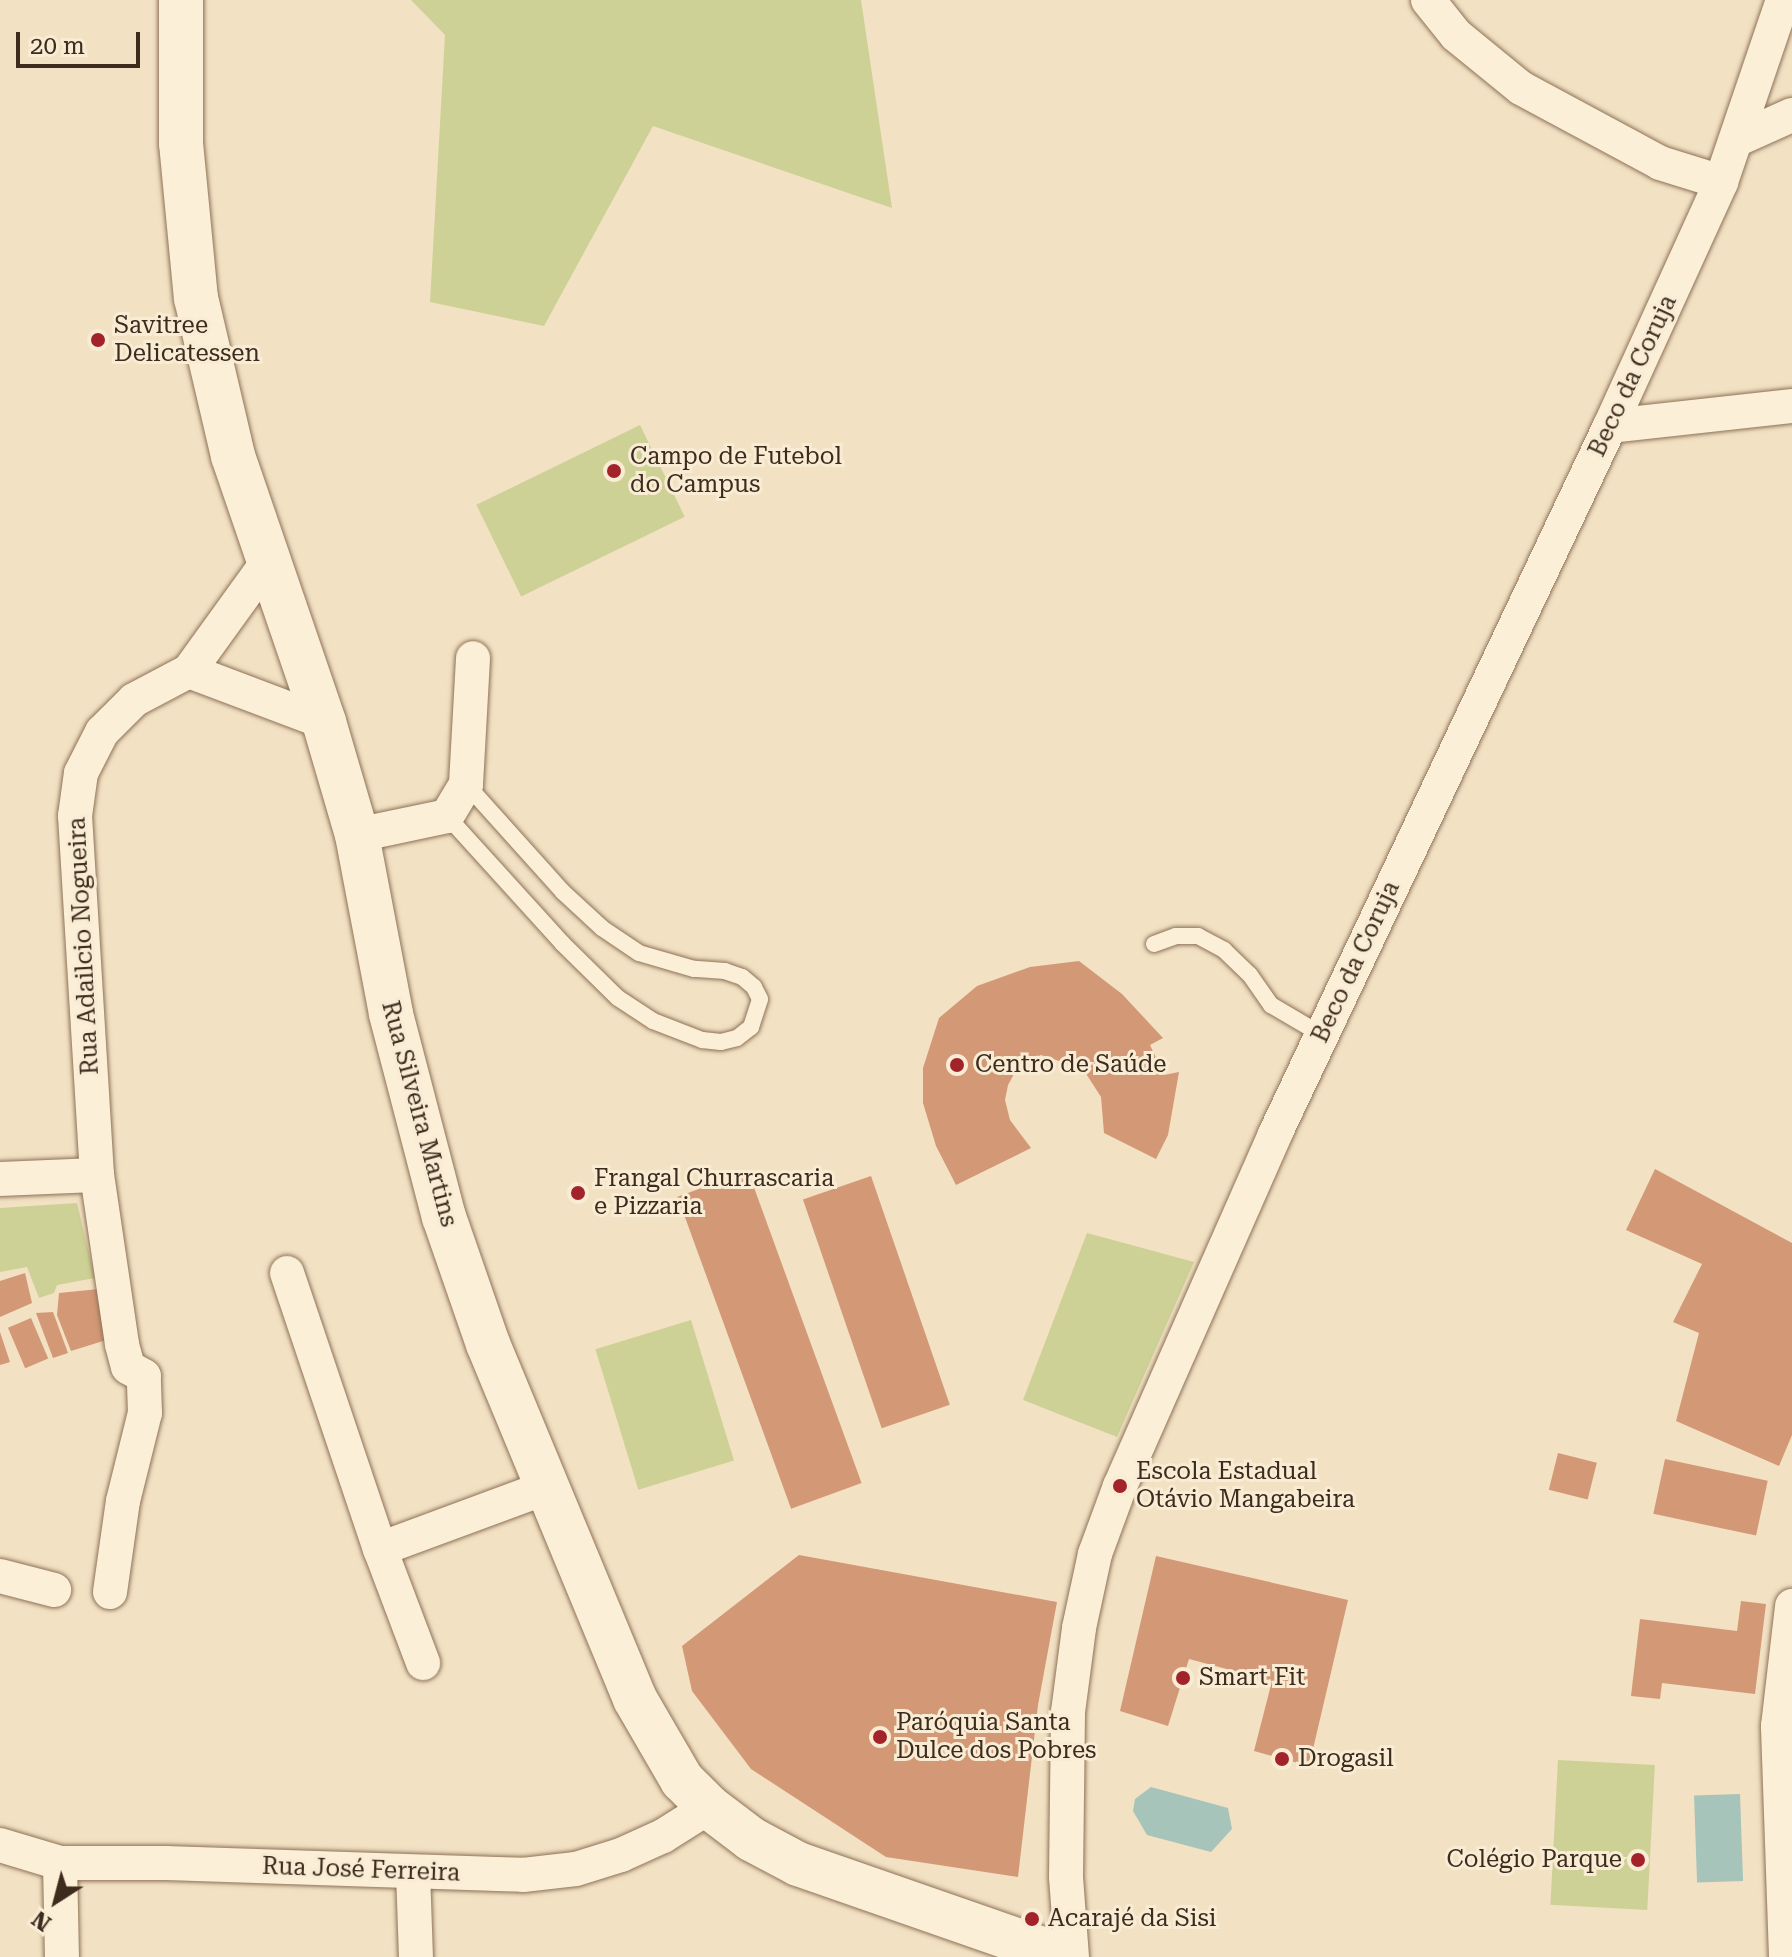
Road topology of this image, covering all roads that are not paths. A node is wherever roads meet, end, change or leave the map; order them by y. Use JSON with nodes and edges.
{"nodes":[{"id":1,"x":181,"y":0,"type":"edge"},
{"id":2,"x":1428,"y":0,"type":"edge"},
{"id":3,"x":1783,"y":0,"type":"edge"},
{"id":4,"x":1792,"y":115,"type":"edge"},
{"id":5,"x":1736,"y":140,"type":"junction"},
{"id":6,"x":1721,"y":182,"type":"junction"},
{"id":7,"x":1792,"y":406,"type":"edge"},
{"id":8,"x":1610,"y":426,"type":"junction"},
{"id":9,"x":269,"y":560,"type":"junction"},
{"id":10,"x":473,"y":658,"type":"dead end"},
{"id":11,"x":189,"y":671,"type":"junction"},
{"id":12,"x":324,"y":722,"type":"junction"},
{"id":13,"x":466,"y":784,"type":"junction"},
{"id":14,"x":447,"y":816,"type":"junction"},
{"id":15,"x":357,"y":835,"type":"junction"},
{"id":16,"x":1154,"y":944,"type":"dead end"},
{"id":17,"x":1322,"y":1035,"type":"junction"},
{"id":18,"x":97,"y":1175,"type":"junction"},
{"id":19,"x":0,"y":1179,"type":"edge"},
{"id":20,"x":287,"y":1273,"type":"dead end"},
{"id":21,"x":548,"y":1487,"type":"junction"},
{"id":22,"x":380,"y":1549,"type":"junction"},
{"id":23,"x":0,"y":1576,"type":"edge"},
{"id":24,"x":54,"y":1590,"type":"dead end"},
{"id":25,"x":110,"y":1592,"type":"dead end"},
{"id":26,"x":1792,"y":1606,"type":"edge"},
{"id":27,"x":423,"y":1663,"type":"dead end"},
{"id":28,"x":709,"y":1807,"type":"junction"},
{"id":29,"x":0,"y":1845,"type":"edge"},
{"id":30,"x":60,"y":1863,"type":"junction"},
{"id":31,"x":413,"y":1872,"type":"junction"},
{"id":32,"x":62,"y":1957,"type":"edge"},
{"id":33,"x":416,"y":1957,"type":"edge"},
{"id":34,"x":1065,"y":1957,"type":"edge"},
{"id":35,"x":1072,"y":1957,"type":"edge"},
{"id":36,"x":1786,"y":1957,"type":"edge"}],
"edges":[{"from":1,"to":9,"type":"main road","name":"Rua Silveira Martins"},
{"from":2,"to":6,"type":"street"},
{"from":3,"to":5,"type":"street","name":"Beco da Coruja"},
{"from":4,"to":5,"type":"street"},
{"from":5,"to":6,"type":"street","name":"Beco da Coruja"},
{"from":6,"to":8,"type":"street","name":"Beco da Coruja"},
{"from":7,"to":8,"type":"street"},
{"from":8,"to":17,"type":"street","name":"Beco da Coruja"},
{"from":9,"to":11,"type":"street","name":"Rua Adailcio Nogueira"},
{"from":9,"to":12,"type":"main road","name":"Rua Silveira Martins"},
{"from":10,"to":13,"type":"street"},
{"from":11,"to":12,"type":"street"},
{"from":11,"to":18,"type":"street","name":"Rua Adailcio Nogueira"},
{"from":12,"to":15,"type":"main road","name":"Rua Silveira Martins"},
{"from":13,"to":14,"type":"street"},
{"from":13,"to":14,"type":"lane"},
{"from":14,"to":15,"type":"street"},
{"from":15,"to":21,"type":"main road","name":"Rua Silveira Martins"},
{"from":16,"to":17,"type":"lane"},
{"from":17,"to":35,"type":"street","name":"Beco da Coruja"},
{"from":18,"to":19,"type":"street"},
{"from":18,"to":25,"type":"street","name":"Rua Adailcio Nogueira"},
{"from":20,"to":22,"type":"street"},
{"from":21,"to":22,"type":"street"},
{"from":21,"to":28,"type":"main road","name":"Rua Silveira Martins"},
{"from":22,"to":27,"type":"street"},
{"from":23,"to":24,"type":"street"},
{"from":26,"to":36,"type":"street"},
{"from":28,"to":31,"type":"street","name":"Rua José Ferreira"},
{"from":28,"to":34,"type":"main road","name":"Rua Silveira Martins"},
{"from":29,"to":30,"type":"street","name":"Rua José Ferreira"},
{"from":30,"to":31,"type":"street","name":"Rua José Ferreira"},
{"from":30,"to":32,"type":"street"},
{"from":31,"to":33,"type":"street"}]}
